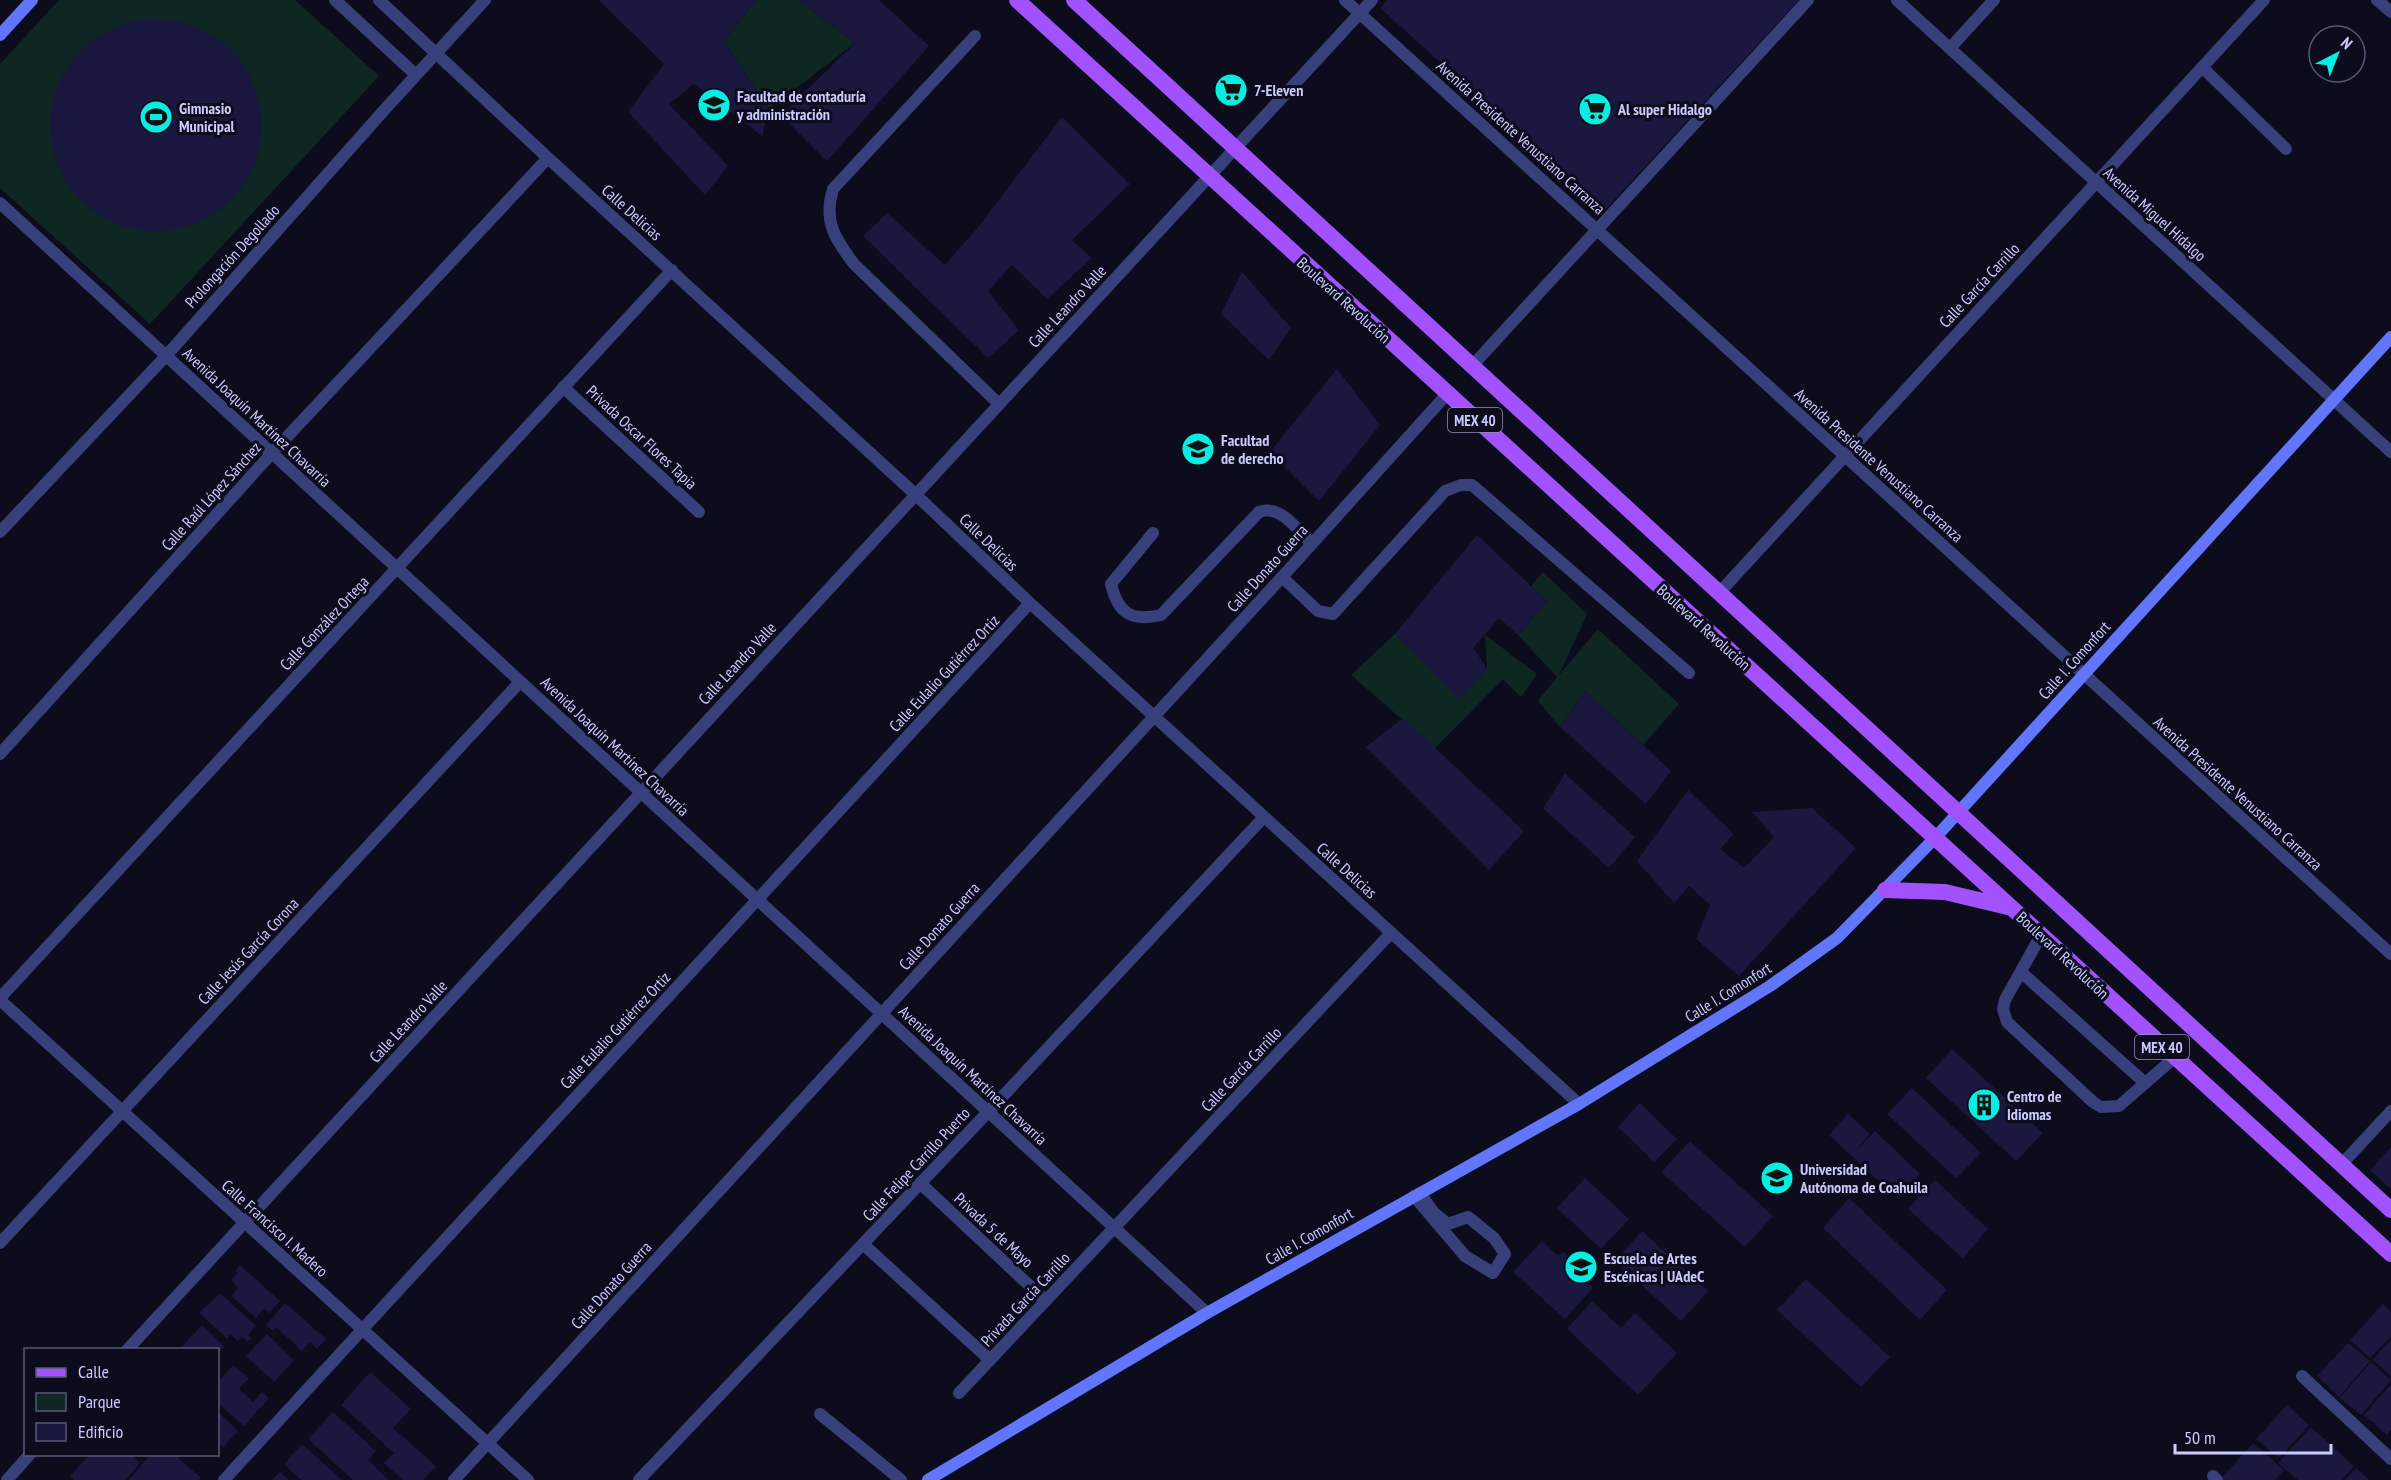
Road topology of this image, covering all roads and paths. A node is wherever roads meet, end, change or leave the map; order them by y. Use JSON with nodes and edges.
{"nodes":[{"id":1,"x":32,"y":0,"type":"edge"},
{"id":2,"x":335,"y":0,"type":"edge"},
{"id":3,"x":379,"y":0,"type":"edge"},
{"id":4,"x":485,"y":0,"type":"edge"},
{"id":5,"x":1017,"y":0,"type":"edge"},
{"id":6,"x":1074,"y":0,"type":"edge"},
{"id":7,"x":1345,"y":0,"type":"edge"},
{"id":8,"x":1371,"y":0,"type":"edge"},
{"id":9,"x":1808,"y":0,"type":"edge"},
{"id":10,"x":1898,"y":0,"type":"edge"},
{"id":11,"x":1994,"y":0,"type":"edge"},
{"id":12,"x":2264,"y":0,"type":"edge"},
{"id":13,"x":2378,"y":0,"type":"edge"},
{"id":14,"x":2391,"y":12,"type":"edge"},
{"id":15,"x":1359,"y":13,"type":"junction"},
{"id":16,"x":1,"y":32,"type":"edge"},
{"id":17,"x":975,"y":36,"type":"dead end"},
{"id":18,"x":1950,"y":48,"type":"junction"},
{"id":19,"x":436,"y":53,"type":"junction"},
{"id":20,"x":2202,"y":67,"type":"junction"},
{"id":21,"x":416,"y":75,"type":"junction"},
{"id":22,"x":1235,"y":148,"type":"junction"},
{"id":23,"x":2286,"y":149,"type":"dead end"},
{"id":24,"x":548,"y":158,"type":"junction"},
{"id":25,"x":1209,"y":176,"type":"junction"},
{"id":26,"x":2097,"y":182,"type":"junction"},
{"id":27,"x":0,"y":203,"type":"edge"},
{"id":28,"x":1598,"y":228,"type":"junction"},
{"id":29,"x":672,"y":270,"type":"junction"},
{"id":30,"x":2391,"y":337,"type":"edge"},
{"id":31,"x":166,"y":356,"type":"junction"},
{"id":32,"x":1472,"y":366,"type":"junction"},
{"id":33,"x":563,"y":387,"type":"junction"},
{"id":34,"x":1447,"y":394,"type":"junction"},
{"id":35,"x":2334,"y":400,"type":"junction"},
{"id":36,"x":999,"y":404,"type":"junction"},
{"id":37,"x":2391,"y":452,"type":"edge"},
{"id":38,"x":272,"y":453,"type":"junction"},
{"id":39,"x":1845,"y":456,"type":"junction"},
{"id":40,"x":915,"y":494,"type":"junction"},
{"id":41,"x":699,"y":512,"type":"dead end"},
{"id":42,"x":0,"y":532,"type":"edge"},
{"id":43,"x":1153,"y":533,"type":"dead end"},
{"id":44,"x":1311,"y":543,"type":"junction"},
{"id":45,"x":397,"y":568,"type":"junction"},
{"id":46,"x":1282,"y":577,"type":"junction"},
{"id":47,"x":1719,"y":593,"type":"junction"},
{"id":48,"x":1030,"y":603,"type":"junction"},
{"id":49,"x":1689,"y":673,"type":"dead end"},
{"id":50,"x":2084,"y":675,"type":"junction"},
{"id":51,"x":520,"y":682,"type":"junction"},
{"id":52,"x":1153,"y":716,"type":"junction"},
{"id":53,"x":0,"y":754,"type":"edge"},
{"id":54,"x":641,"y":792,"type":"junction"},
{"id":55,"x":1958,"y":812,"type":"junction"},
{"id":56,"x":1264,"y":817,"type":"junction"},
{"id":57,"x":1935,"y":838,"type":"junction"},
{"id":58,"x":1886,"y":890,"type":"junction"},
{"id":59,"x":757,"y":900,"type":"junction"},
{"id":60,"x":2012,"y":908,"type":"junction"},
{"id":61,"x":1391,"y":933,"type":"junction"},
{"id":62,"x":2041,"y":935,"type":"junction"},
{"id":63,"x":2391,"y":954,"type":"edge"},
{"id":64,"x":2020,"y":972,"type":"junction"},
{"id":65,"x":0,"y":999,"type":"edge"},
{"id":66,"x":881,"y":1013,"type":"junction"},
{"id":67,"x":2174,"y":1058,"type":"junction"},
{"id":68,"x":2144,"y":1082,"type":"junction"},
{"id":69,"x":1579,"y":1104,"type":"junction"},
{"id":70,"x":122,"y":1111,"type":"junction"},
{"id":71,"x":988,"y":1112,"type":"junction"},
{"id":72,"x":2391,"y":1112,"type":"edge"},
{"id":73,"x":2342,"y":1165,"type":"junction"},
{"id":74,"x":921,"y":1183,"type":"junction"},
{"id":75,"x":1417,"y":1194,"type":"junction"},
{"id":76,"x":2391,"y":1210,"type":"edge"},
{"id":77,"x":244,"y":1222,"type":"junction"},
{"id":78,"x":1114,"y":1228,"type":"junction"},
{"id":79,"x":0,"y":1243,"type":"edge"},
{"id":80,"x":863,"y":1244,"type":"junction"},
{"id":81,"x":2391,"y":1254,"type":"edge"},
{"id":82,"x":1046,"y":1301,"type":"junction"},
{"id":83,"x":1208,"y":1313,"type":"junction"},
{"id":84,"x":362,"y":1329,"type":"junction"},
{"id":85,"x":129,"y":1348,"type":"edge"},
{"id":86,"x":990,"y":1360,"type":"junction"},
{"id":87,"x":2302,"y":1376,"type":"dead end"},
{"id":88,"x":959,"y":1393,"type":"dead end"},
{"id":89,"x":820,"y":1414,"type":"dead end"},
{"id":90,"x":488,"y":1444,"type":"junction"},
{"id":91,"x":29,"y":1456,"type":"edge"},
{"id":92,"x":2391,"y":1459,"type":"edge"},
{"id":93,"x":7,"y":1480,"type":"edge"},
{"id":94,"x":224,"y":1480,"type":"edge"},
{"id":95,"x":454,"y":1480,"type":"edge"},
{"id":96,"x":528,"y":1480,"type":"edge"},
{"id":97,"x":639,"y":1480,"type":"edge"},
{"id":98,"x":901,"y":1480,"type":"edge"},
{"id":99,"x":928,"y":1480,"type":"edge"}],
"edges":[{"from":1,"to":16,"type":"main road"},
{"from":2,"to":21,"type":"street"},
{"from":3,"to":19,"type":"street","name":"Calle Delicias"},
{"from":4,"to":19,"type":"street","name":"Prolongación Degollado"},
{"from":5,"to":25,"type":"main road","name":"Boulevard Revolución","number":"MEX 40"},
{"from":6,"to":22,"type":"main road","number":"MEX 40"},
{"from":7,"to":15,"type":"street","name":"Avenida Presidente Venustiano Carranza"},
{"from":8,"to":15,"type":"street","name":"Calle Leandro Valle"},
{"from":9,"to":28,"type":"street"},
{"from":10,"to":18,"type":"street","name":"Avenida Miguel Hidalgo"},
{"from":11,"to":18,"type":"street"},
{"from":12,"to":20,"type":"street","name":"Calle García Carrillo"},
{"from":13,"to":14,"type":"street"},
{"from":15,"to":22,"type":"street","name":"Calle Leandro Valle"},
{"from":15,"to":28,"type":"street","name":"Avenida Presidente Venustiano Carranza"},
{"from":17,"to":36,"type":"street"},
{"from":18,"to":26,"type":"street","name":"Avenida Miguel Hidalgo"},
{"from":19,"to":21,"type":"street","name":"Prolongación Degollado"},
{"from":19,"to":24,"type":"street","name":"Calle Delicias"},
{"from":20,"to":23,"type":"street"},
{"from":20,"to":26,"type":"street","name":"Calle García Carrillo"},
{"from":21,"to":31,"type":"street","name":"Prolongación Degollado"},
{"from":22,"to":25,"type":"street","name":"Calle Leandro Valle"},
{"from":22,"to":32,"type":"main road","number":"MEX 40"},
{"from":24,"to":29,"type":"street","name":"Calle Delicias"},
{"from":24,"to":38,"type":"street","name":"Calle Raúl López Sánchez"},
{"from":25,"to":34,"type":"main road","name":"Boulevard Revolución","number":"MEX 40"},
{"from":25,"to":36,"type":"street","name":"Calle Leandro Valle"},
{"from":26,"to":35,"type":"street","name":"Avenida Miguel Hidalgo"},
{"from":26,"to":39,"type":"street","name":"Calle García Carrillo"},
{"from":27,"to":31,"type":"street","name":"Avenida Joaquín Martínez Chavarría"},
{"from":28,"to":32,"type":"street"},
{"from":28,"to":39,"type":"street","name":"Avenida Presidente Venustiano Carranza"},
{"from":29,"to":33,"type":"street","name":"Calle González Ortega"},
{"from":29,"to":40,"type":"street","name":"Calle Delicias"},
{"from":30,"to":35,"type":"main road","name":"Calle I. Comonfort"},
{"from":31,"to":38,"type":"street","name":"Avenida Joaquín Martínez Chavarría"},
{"from":31,"to":42,"type":"street","name":"Prolongación Degollado"},
{"from":32,"to":47,"type":"main road","number":"MEX 40"},
{"from":33,"to":41,"type":"street","name":"Privada Oscar Flores Tapia"},
{"from":33,"to":45,"type":"street","name":"Calle González Ortega"},
{"from":34,"to":44,"type":"street","name":"Calle Donato Guerra"},
{"from":34,"to":57,"type":"main road","name":"Boulevard Revolución","number":"MEX 40"},
{"from":35,"to":37,"type":"street","name":"Avenida Miguel Hidalgo"},
{"from":35,"to":50,"type":"main road","name":"Calle I. Comonfort"},
{"from":36,"to":40,"type":"street","name":"Calle Leandro Valle"},
{"from":38,"to":45,"type":"street","name":"Avenida Joaquín Martínez Chavarría"},
{"from":38,"to":53,"type":"street","name":"Calle Raúl López Sánchez"},
{"from":39,"to":47,"type":"street","name":"Calle García Carrillo"},
{"from":39,"to":50,"type":"street","name":"Avenida Presidente Venustiano Carranza"},
{"from":40,"to":48,"type":"street","name":"Calle Delicias"},
{"from":40,"to":54,"type":"street","name":"Calle Leandro Valle"},
{"from":43,"to":44,"type":"street"},
{"from":44,"to":46,"type":"street","name":"Calle Donato Guerra"},
{"from":45,"to":51,"type":"street","name":"Avenida Joaquín Martínez Chavarría"},
{"from":45,"to":65,"type":"street","name":"Calle González Ortega"},
{"from":46,"to":49,"type":"street"},
{"from":46,"to":52,"type":"street","name":"Calle Donato Guerra"},
{"from":47,"to":55,"type":"main road","number":"MEX 40"},
{"from":48,"to":52,"type":"street","name":"Calle Delicias"},
{"from":48,"to":59,"type":"street","name":"Calle Eulalio Gutiérrez Ortiz"},
{"from":50,"to":55,"type":"main road","name":"Calle I. Comonfort"},
{"from":50,"to":63,"type":"street","name":"Avenida Presidente Venustiano Carranza"},
{"from":51,"to":54,"type":"street","name":"Avenida Joaquín Martínez Chavarría"},
{"from":51,"to":70,"type":"street","name":"Calle Jesús García Corona"},
{"from":52,"to":56,"type":"street","name":"Calle Delicias"},
{"from":52,"to":66,"type":"street","name":"Calle Donato Guerra"},
{"from":54,"to":59,"type":"street","name":"Avenida Joaquín Martínez Chavarría"},
{"from":54,"to":77,"type":"street","name":"Calle Leandro Valle"},
{"from":55,"to":57,"type":"main road","name":"Calle I. Comonfort"},
{"from":55,"to":73,"type":"main road","number":"MEX 40"},
{"from":56,"to":61,"type":"street","name":"Calle Delicias"},
{"from":56,"to":71,"type":"street","name":"Calle Felipe Carrillo Puerto"},
{"from":57,"to":58,"type":"main road","name":"Calle I. Comonfort"},
{"from":57,"to":60,"type":"main road","name":"Boulevard Revolución","number":"MEX 40"},
{"from":58,"to":60,"type":"main road"},
{"from":58,"to":69,"type":"main road","name":"Calle I. Comonfort"},
{"from":59,"to":66,"type":"street","name":"Avenida Joaquín Martínez Chavarría"},
{"from":59,"to":84,"type":"street","name":"Calle Eulalio Gutiérrez Ortiz"},
{"from":60,"to":62,"type":"main road","name":"Boulevard Revolución","number":"MEX 40"},
{"from":61,"to":69,"type":"street","name":"Calle Delicias"},
{"from":61,"to":78,"type":"street","name":"Calle García Carrillo"},
{"from":62,"to":64,"type":"street"},
{"from":62,"to":67,"type":"main road","name":"Boulevard Revolución","number":"MEX 40"},
{"from":64,"to":68,"type":"street"},
{"from":64,"to":68,"type":"street"},
{"from":65,"to":70,"type":"street","name":"Calle Francisco I. Madero"},
{"from":66,"to":71,"type":"street","name":"Avenida Joaquín Martínez Chavarría"},
{"from":66,"to":90,"type":"street","name":"Calle Donato Guerra"},
{"from":67,"to":68,"type":"street"},
{"from":67,"to":81,"type":"main road","name":"Boulevard Revolución","number":"MEX 40"},
{"from":69,"to":75,"type":"main road","name":"Calle I. Comonfort"},
{"from":70,"to":77,"type":"street","name":"Calle Francisco I. Madero"},
{"from":70,"to":79,"type":"street","name":"Calle Jesús García Corona"},
{"from":71,"to":74,"type":"street","name":"Calle Felipe Carrillo Puerto"},
{"from":71,"to":78,"type":"street","name":"Avenida Joaquín Martínez Chavarría"},
{"from":72,"to":73,"type":"street"},
{"from":73,"to":76,"type":"main road","number":"MEX 40"},
{"from":74,"to":80,"type":"street","name":"Calle Felipe Carrillo Puerto"},
{"from":74,"to":82,"type":"street","name":"Privada 5 de Mayo"},
{"from":75,"to":75,"type":"street"},
{"from":75,"to":83,"type":"main road","name":"Calle I. Comonfort"},
{"from":77,"to":84,"type":"street","name":"Calle Francisco I. Madero"},
{"from":77,"to":85,"type":"street","name":"Calle Leandro Valle"},
{"from":78,"to":82,"type":"street","name":"Privada García Carrillo"},
{"from":78,"to":83,"type":"street","name":"Avenida Joaquín Martínez Chavarría"},
{"from":80,"to":86,"type":"street"},
{"from":80,"to":97,"type":"street","name":"Calle Felipe Carrillo Puerto"},
{"from":82,"to":86,"type":"street","name":"Privada García Carrillo"},
{"from":83,"to":99,"type":"main road","name":"Calle I. Comonfort"},
{"from":84,"to":90,"type":"street","name":"Calle Francisco I. Madero"},
{"from":84,"to":94,"type":"street","name":"Calle Eulalio Gutiérrez Ortiz"},
{"from":86,"to":88,"type":"street","name":"Privada García Carrillo"},
{"from":87,"to":92,"type":"street"},
{"from":89,"to":98,"type":"street"},
{"from":90,"to":95,"type":"street","name":"Calle Donato Guerra"},
{"from":90,"to":96,"type":"street","name":"Calle Francisco I. Madero"},
{"from":91,"to":93,"type":"street"}]}
